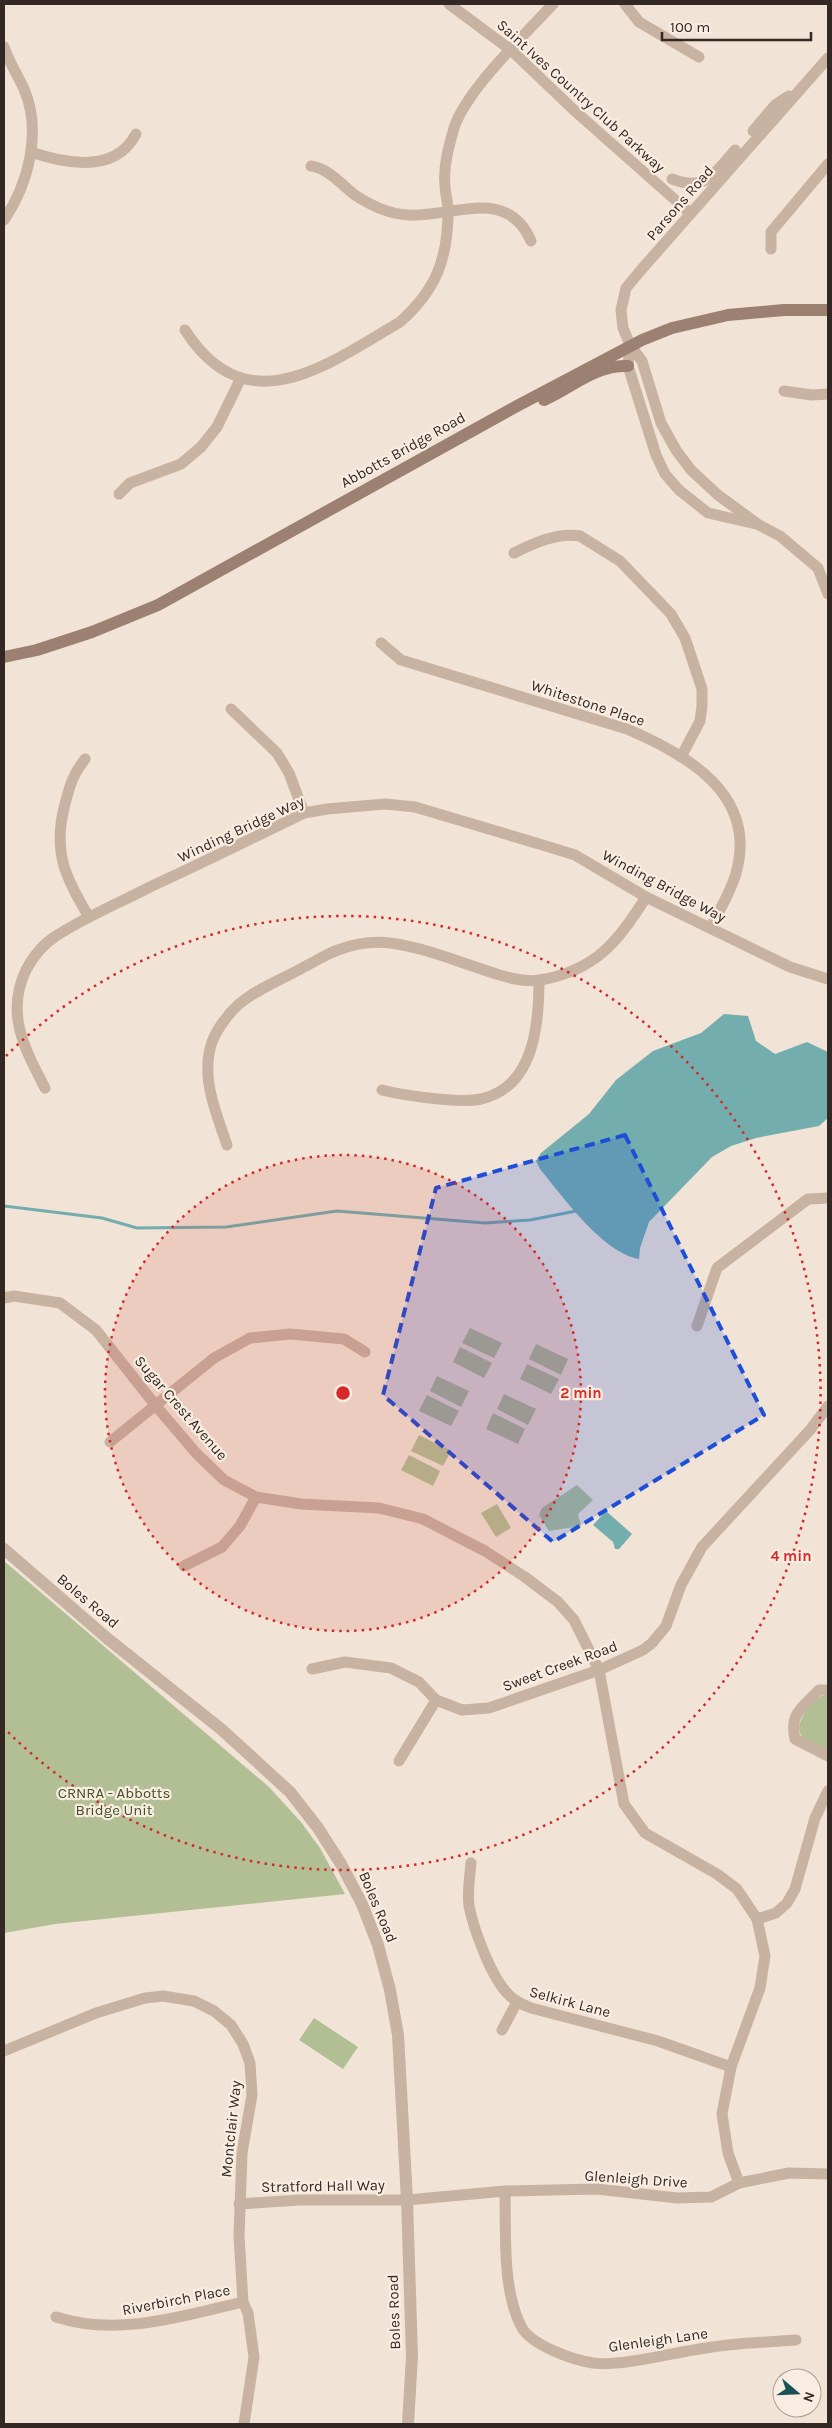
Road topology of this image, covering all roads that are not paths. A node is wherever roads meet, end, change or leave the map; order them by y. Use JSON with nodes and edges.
{"nodes":[{"id":1,"x":449,"y":4,"type":"edge"},
{"id":2,"x":553,"y":4,"type":"edge"},
{"id":3,"x":624,"y":4,"type":"edge"},
{"id":4,"x":4,"y":47,"type":"edge"},
{"id":5,"x":511,"y":50,"type":"junction"},
{"id":6,"x":699,"y":57,"type":"dead end"},
{"id":7,"x":828,"y":58,"type":"edge"},
{"id":8,"x":796,"y":94,"type":"junction"},
{"id":9,"x":136,"y":134,"type":"dead end"},
{"id":10,"x":31,"y":152,"type":"junction"},
{"id":11,"x":828,"y":164,"type":"edge"},
{"id":12,"x":312,"y":166,"type":"dead end"},
{"id":13,"x":672,"y":179,"type":"dead end"},
{"id":14,"x":448,"y":210,"type":"junction"},
{"id":15,"x":690,"y":213,"type":"junction"},
{"id":16,"x":4,"y":220,"type":"edge"},
{"id":17,"x":531,"y":241,"type":"dead end"},
{"id":18,"x":771,"y":249,"type":"dead end"},
{"id":19,"x":828,"y":310,"type":"edge"},
{"id":20,"x":185,"y":330,"type":"dead end"},
{"id":21,"x":630,"y":345,"type":"junction"},
{"id":22,"x":628,"y":366,"type":"junction"},
{"id":23,"x":241,"y":378,"type":"junction"},
{"id":24,"x":784,"y":391,"type":"dead end"},
{"id":25,"x":828,"y":394,"type":"edge"},
{"id":26,"x":517,"y":406,"type":"junction"},
{"id":27,"x":119,"y":494,"type":"dead end"},
{"id":28,"x":759,"y":525,"type":"junction"},
{"id":29,"x":514,"y":553,"type":"dead end"},
{"id":30,"x":828,"y":561,"type":"edge"},
{"id":31,"x":818,"y":568,"type":"junction"},
{"id":32,"x":828,"y":594,"type":"edge"},
{"id":33,"x":381,"y":643,"type":"dead end"},
{"id":34,"x":4,"y":657,"type":"edge"},
{"id":35,"x":231,"y":709,"type":"dead end"},
{"id":36,"x":681,"y":757,"type":"junction"},
{"id":37,"x":85,"y":758,"type":"dead end"},
{"id":38,"x":304,"y":813,"type":"junction"},
{"id":39,"x":646,"y":897,"type":"junction"},
{"id":40,"x":89,"y":917,"type":"junction"},
{"id":41,"x":710,"y":928,"type":"junction"},
{"id":42,"x":828,"y":979,"type":"edge"},
{"id":43,"x":539,"y":980,"type":"junction"},
{"id":44,"x":45,"y":1088,"type":"dead end"},
{"id":45,"x":382,"y":1090,"type":"dead end"},
{"id":46,"x":227,"y":1145,"type":"dead end"},
{"id":47,"x":828,"y":1198,"type":"edge"},
{"id":48,"x":4,"y":1298,"type":"edge"},
{"id":49,"x":697,"y":1326,"type":"dead end"},
{"id":50,"x":365,"y":1352,"type":"dead end"},
{"id":51,"x":156,"y":1406,"type":"junction"},
{"id":52,"x":828,"y":1406,"type":"edge"},
{"id":53,"x":110,"y":1442,"type":"dead end"},
{"id":54,"x":256,"y":1496,"type":"junction"},
{"id":55,"x":4,"y":1549,"type":"edge"},
{"id":56,"x":184,"y":1566,"type":"dead end"},
{"id":57,"x":312,"y":1669,"type":"dead end"},
{"id":58,"x":598,"y":1670,"type":"junction"},
{"id":59,"x":828,"y":1690,"type":"edge"},
{"id":60,"x":436,"y":1700,"type":"junction"},
{"id":61,"x":828,"y":1756,"type":"edge"},
{"id":62,"x":399,"y":1761,"type":"dead end"},
{"id":63,"x":828,"y":1791,"type":"edge"},
{"id":64,"x":471,"y":1863,"type":"dead end"},
{"id":65,"x":757,"y":1919,"type":"junction"},
{"id":66,"x":517,"y":2002,"type":"junction"},
{"id":67,"x":502,"y":2030,"type":"dead end"},
{"id":68,"x":4,"y":2051,"type":"edge"},
{"id":69,"x":731,"y":2067,"type":"junction"},
{"id":70,"x":828,"y":2174,"type":"edge"},
{"id":71,"x":739,"y":2183,"type":"junction"},
{"id":72,"x":505,"y":2192,"type":"junction"},
{"id":73,"x":407,"y":2200,"type":"junction"},
{"id":74,"x":239,"y":2204,"type":"junction"},
{"id":75,"x":244,"y":2302,"type":"junction"},
{"id":76,"x":56,"y":2317,"type":"dead end"},
{"id":77,"x":796,"y":2340,"type":"dead end"},
{"id":78,"x":244,"y":2424,"type":"edge"},
{"id":79,"x":408,"y":2424,"type":"edge"}],
"edges":[{"from":1,"to":5,"type":"street","name":"Saint Ives Country Club Parkway"},
{"from":2,"to":5,"type":"street"},
{"from":3,"to":6,"type":"street"},
{"from":4,"to":10,"type":"street"},
{"from":5,"to":14,"type":"street"},
{"from":5,"to":15,"type":"street","name":"Saint Ives Country Club Parkway"},
{"from":7,"to":8,"type":"street","name":"Parsons Road"},
{"from":8,"to":13,"type":"street","name":"Parsons Road"},
{"from":8,"to":15,"type":"street","name":"Parsons Road"},
{"from":9,"to":10,"type":"street"},
{"from":10,"to":16,"type":"street"},
{"from":11,"to":18,"type":"street"},
{"from":12,"to":14,"type":"street"},
{"from":14,"to":17,"type":"street"},
{"from":14,"to":23,"type":"street"},
{"from":15,"to":21,"type":"street","name":"Parsons Road"},
{"from":19,"to":21,"type":"main road","name":"Abbotts Bridge Road"},
{"from":20,"to":23,"type":"street"},
{"from":21,"to":22,"type":"street"},
{"from":21,"to":26,"type":"main road","name":"Abbotts Bridge Road"},
{"from":21,"to":28,"type":"street"},
{"from":22,"to":26,"type":"main road"},
{"from":22,"to":28,"type":"street"},
{"from":23,"to":27,"type":"street"},
{"from":24,"to":25,"type":"street"},
{"from":26,"to":34,"type":"main road","name":"Abbotts Bridge Road"},
{"from":28,"to":31,"type":"street"},
{"from":29,"to":36,"type":"street"},
{"from":30,"to":31,"type":"street"},
{"from":31,"to":32,"type":"street"},
{"from":33,"to":36,"type":"street","name":"Whitestone Place"},
{"from":35,"to":38,"type":"street"},
{"from":36,"to":41,"type":"street","name":"Whitestone Place"},
{"from":37,"to":40,"type":"street"},
{"from":38,"to":39,"type":"street","name":"Winding Bridge Way"},
{"from":38,"to":40,"type":"street","name":"Winding Bridge Way"},
{"from":39,"to":41,"type":"street","name":"Winding Bridge Way"},
{"from":39,"to":43,"type":"street"},
{"from":40,"to":44,"type":"street","name":"Winding Bridge Way"},
{"from":41,"to":42,"type":"street","name":"Winding Bridge Way"},
{"from":43,"to":45,"type":"street"},
{"from":43,"to":46,"type":"street"},
{"from":47,"to":49,"type":"street"},
{"from":48,"to":51,"type":"street","name":"Sugar Crest Avenue"},
{"from":50,"to":51,"type":"street"},
{"from":51,"to":53,"type":"street"},
{"from":51,"to":54,"type":"street","name":"Sugar Crest Avenue"},
{"from":52,"to":58,"type":"street","name":"Sweet Creek Road"},
{"from":54,"to":56,"type":"street"},
{"from":54,"to":58,"type":"street","name":"Sugar Crest Avenue"},
{"from":55,"to":73,"type":"street","name":"Boles Road"},
{"from":57,"to":60,"type":"street","name":"Sweet Creek Road"},
{"from":58,"to":60,"type":"street","name":"Sweet Creek Road"},
{"from":58,"to":65,"type":"street","name":"Sugar Crest Avenue"},
{"from":59,"to":61,"type":"street"},
{"from":60,"to":62,"type":"street"},
{"from":63,"to":65,"type":"street"},
{"from":64,"to":66,"type":"street","name":"Selkirk Lane"},
{"from":65,"to":69,"type":"street","name":"Sugar Crest Avenue"},
{"from":66,"to":67,"type":"street"},
{"from":66,"to":69,"type":"street","name":"Selkirk Lane"},
{"from":68,"to":74,"type":"street","name":"Montclair Way"},
{"from":69,"to":71,"type":"street","name":"Sugar Crest Avenue"},
{"from":70,"to":71,"type":"street","name":"Glenleigh Drive"},
{"from":71,"to":72,"type":"street","name":"Glenleigh Drive"},
{"from":72,"to":73,"type":"street","name":"Glenleigh Drive"},
{"from":72,"to":77,"type":"street","name":"Glenleigh Lane"},
{"from":73,"to":74,"type":"street","name":"Stratford Hall Way"},
{"from":73,"to":79,"type":"street","name":"Boles Road"},
{"from":74,"to":75,"type":"street","name":"Montclair Way"},
{"from":75,"to":76,"type":"street","name":"Riverbirch Place"},
{"from":75,"to":78,"type":"street","name":"Montclair Way"}]}
